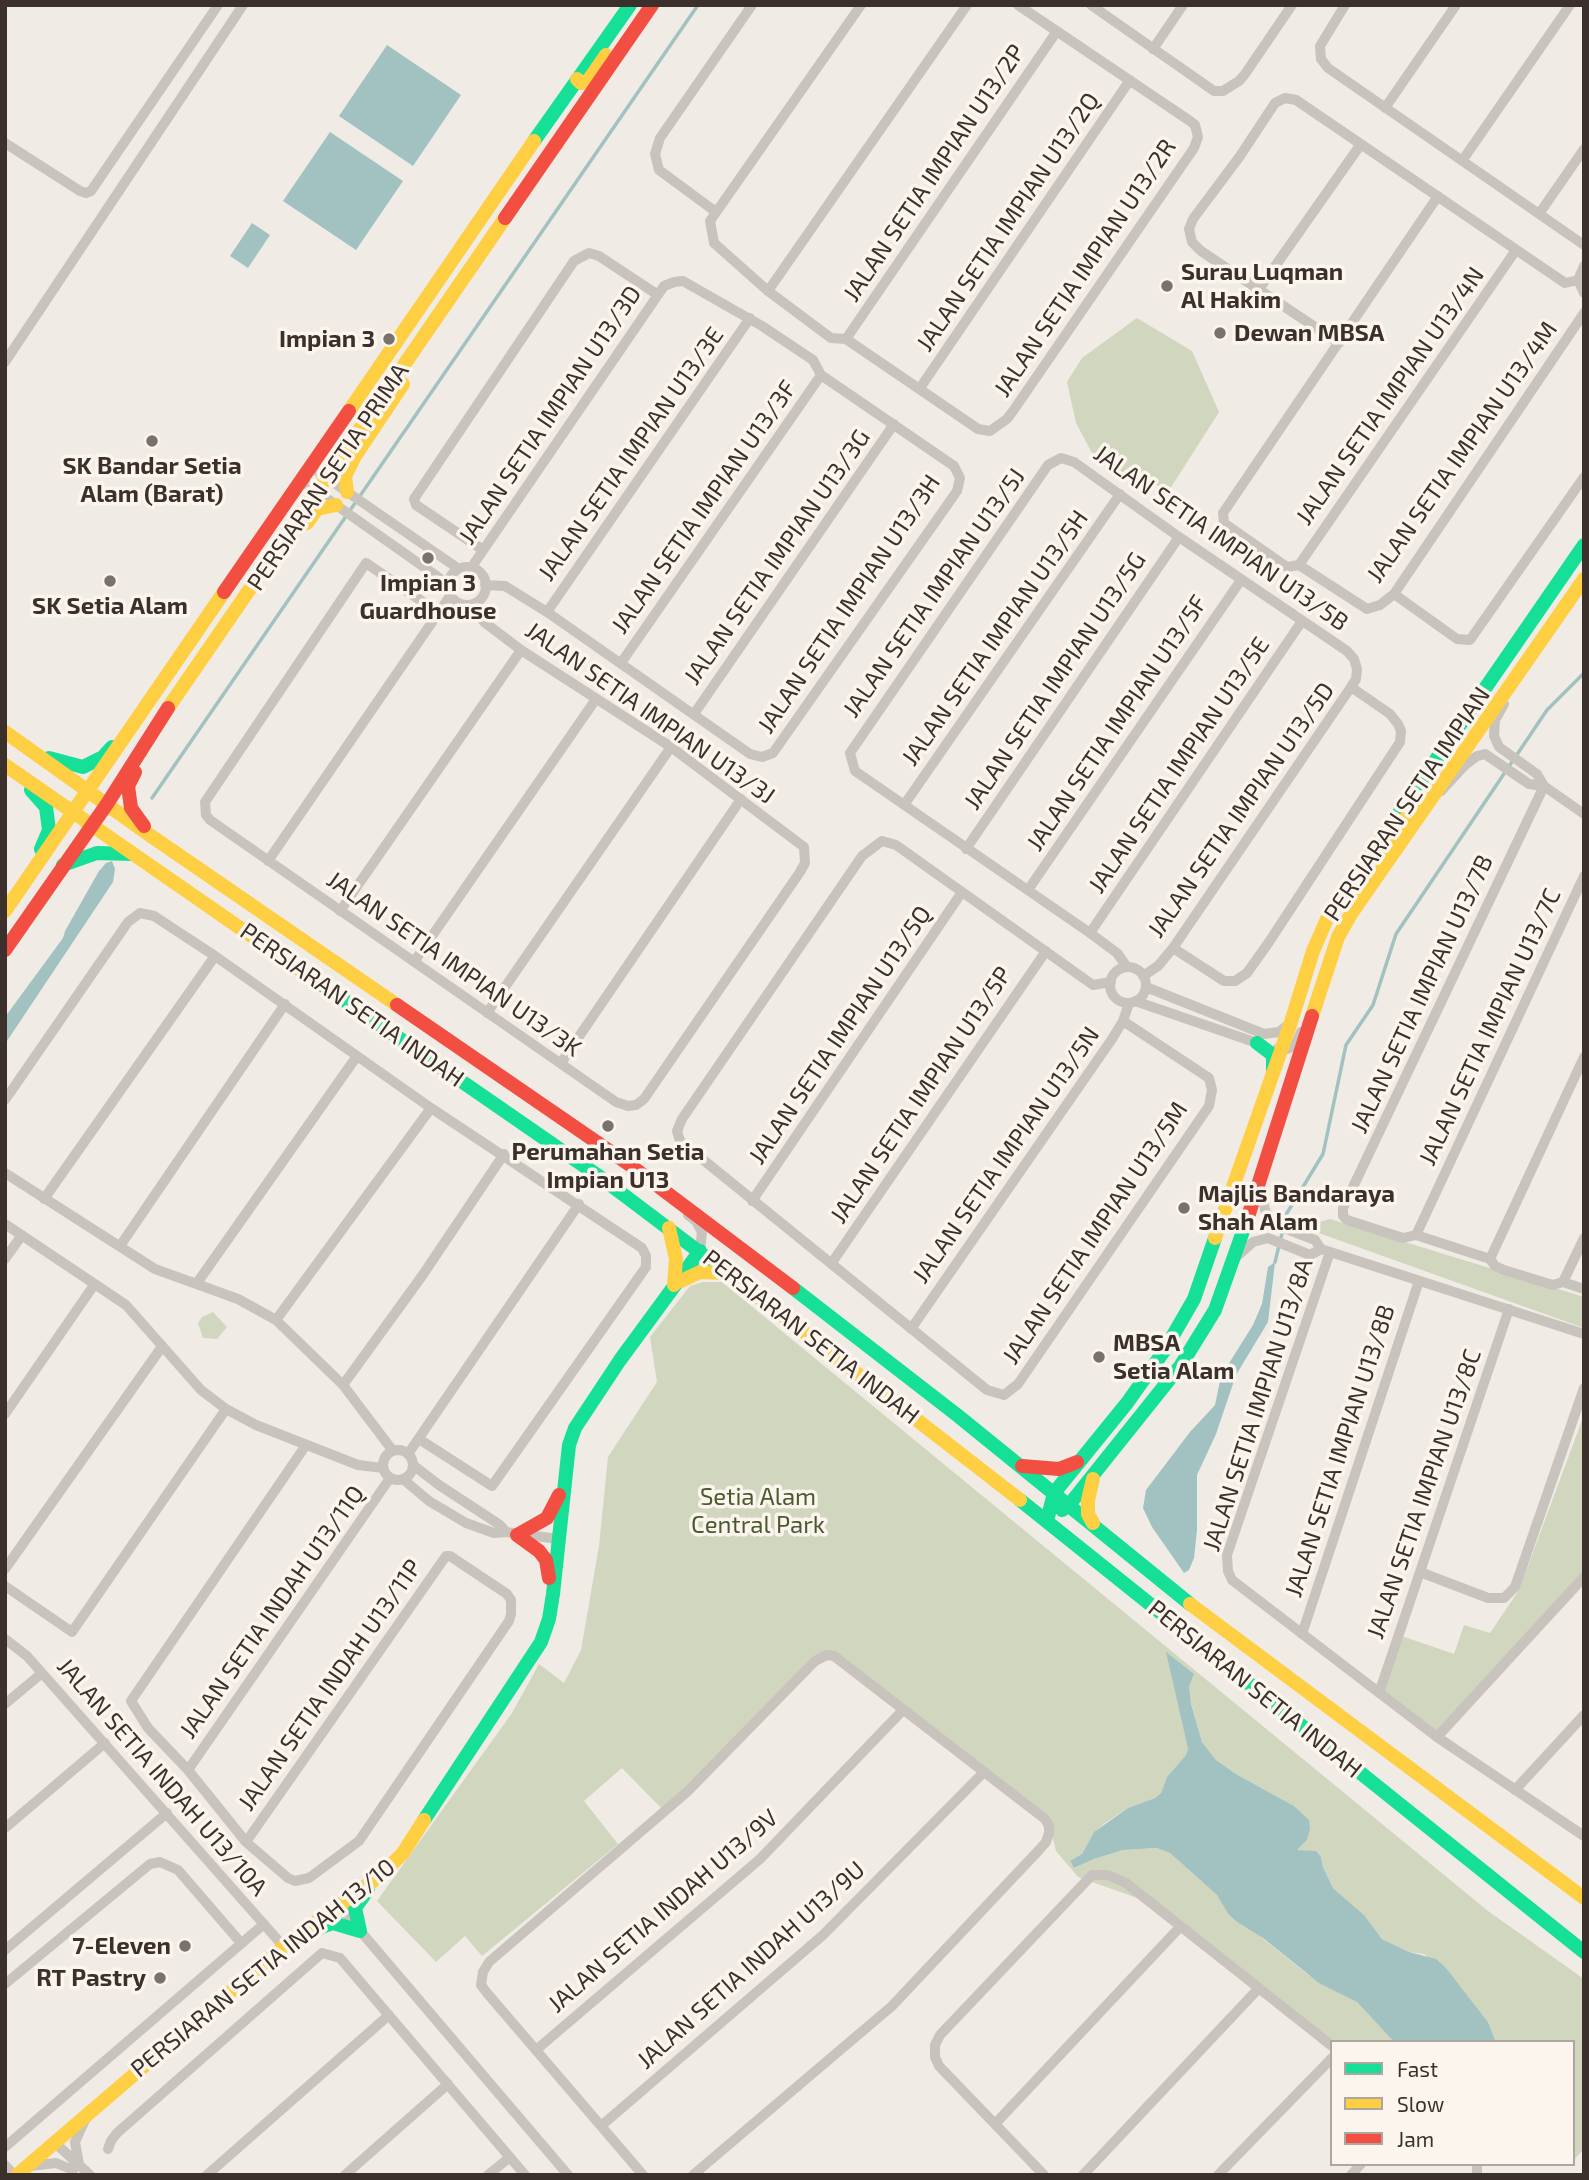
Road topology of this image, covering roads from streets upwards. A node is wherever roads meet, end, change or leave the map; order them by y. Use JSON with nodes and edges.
{"nodes":[{"id":1,"x":218,"y":5,"type":"edge"},
{"id":2,"x":243,"y":5,"type":"edge"},
{"id":3,"x":630,"y":5,"type":"edge"},
{"id":4,"x":652,"y":5,"type":"edge"},
{"id":5,"x":752,"y":5,"type":"edge"},
{"id":6,"x":861,"y":5,"type":"edge"},
{"id":7,"x":967,"y":5,"type":"edge"},
{"id":8,"x":1018,"y":5,"type":"edge"},
{"id":9,"x":1091,"y":5,"type":"edge"},
{"id":10,"x":1184,"y":5,"type":"edge"},
{"id":11,"x":1292,"y":5,"type":"edge"},
{"id":12,"x":1345,"y":5,"type":"edge"},
{"id":13,"x":1457,"y":5,"type":"edge"},
{"id":14,"x":1570,"y":5,"type":"edge"},
{"id":15,"x":1057,"y":32,"type":"junction"},
{"id":16,"x":1153,"y":49,"type":"junction"},
{"id":17,"x":577,"y":79,"type":"junction"},
{"id":18,"x":1130,"y":80,"type":"junction"},
{"id":19,"x":1385,"y":108,"type":"junction"},
{"id":20,"x":5,"y":143,"type":"edge"},
{"id":21,"x":1361,"y":145,"type":"junction"},
{"id":22,"x":1584,"y":149,"type":"edge"},
{"id":23,"x":1462,"y":161,"type":"junction"},
{"id":24,"x":1438,"y":196,"type":"junction"},
{"id":25,"x":1539,"y":214,"type":"junction"},
{"id":26,"x":713,"y":216,"type":"junction"},
{"id":27,"x":1584,"y":245,"type":"edge"},
{"id":28,"x":1516,"y":250,"type":"junction"},
{"id":29,"x":1584,"y":266,"type":"edge"},
{"id":30,"x":1578,"y":280,"type":"junction"},
{"id":31,"x":1259,"y":289,"type":"junction"},
{"id":32,"x":768,"y":291,"type":"junction"},
{"id":33,"x":1584,"y":293,"type":"edge"},
{"id":34,"x":658,"y":295,"type":"junction"},
{"id":35,"x":445,"y":307,"type":"junction"},
{"id":36,"x":750,"y":318,"type":"junction"},
{"id":37,"x":1582,"y":319,"type":"edge"},
{"id":38,"x":846,"y":339,"type":"junction"},
{"id":39,"x":1339,"y":343,"type":"junction"},
{"id":40,"x":5,"y":362,"type":"edge"},
{"id":41,"x":821,"y":374,"type":"junction"},
{"id":42,"x":920,"y":388,"type":"junction"},
{"id":43,"x":894,"y":424,"type":"junction"},
{"id":44,"x":1061,"y":458,"type":"joint"},
{"id":45,"x":311,"y":467,"type":"junction"},
{"id":46,"x":1584,"y":477,"type":"edge"},
{"id":47,"x":326,"y":478,"type":"junction"},
{"id":48,"x":302,"y":481,"type":"junction"},
{"id":49,"x":317,"y":492,"type":"junction"},
{"id":50,"x":347,"y":492,"type":"junction"},
{"id":51,"x":1120,"y":494,"type":"junction"},
{"id":52,"x":337,"y":505,"type":"junction"},
{"id":53,"x":1179,"y":537,"type":"junction"},
{"id":54,"x":1584,"y":545,"type":"edge"},
{"id":55,"x":483,"y":551,"type":"junction"},
{"id":56,"x":1299,"y":565,"type":"junction"},
{"id":57,"x":471,"y":568,"type":"junction"},
{"id":58,"x":459,"y":569,"type":"junction"},
{"id":59,"x":1584,"y":579,"type":"edge"},
{"id":60,"x":1241,"y":580,"type":"junction"},
{"id":61,"x":448,"y":584,"type":"junction"},
{"id":62,"x":485,"y":585,"type":"junction"},
{"id":63,"x":252,"y":588,"type":"junction"},
{"id":64,"x":1394,"y":594,"type":"junction"},
{"id":65,"x":450,"y":596,"type":"junction"},
{"id":66,"x":471,"y":605,"type":"junction"},
{"id":67,"x":439,"y":612,"type":"junction"},
{"id":68,"x":547,"y":612,"type":"junction"},
{"id":69,"x":1303,"y":621,"type":"junction"},
{"id":70,"x":521,"y":650,"type":"junction"},
{"id":71,"x":1354,"y":659,"type":"joint"},
{"id":72,"x":621,"y":663,"type":"junction"},
{"id":73,"x":1524,"y":667,"type":"junction"},
{"id":74,"x":1351,"y":687,"type":"junction"},
{"id":75,"x":596,"y":699,"type":"junction"},
{"id":76,"x":171,"y":703,"type":"junction"},
{"id":77,"x":694,"y":714,"type":"junction"},
{"id":78,"x":131,"y":726,"type":"junction"},
{"id":79,"x":5,"y":732,"type":"edge"},
{"id":80,"x":671,"y":747,"type":"junction"},
{"id":81,"x":38,"y":754,"type":"junction"},
{"id":82,"x":11,"y":769,"type":"edge"},
{"id":83,"x":1544,"y":786,"type":"junction"},
{"id":84,"x":89,"y":791,"type":"junction"},
{"id":85,"x":741,"y":799,"type":"junction"},
{"id":86,"x":1428,"y":803,"type":"junction"},
{"id":87,"x":107,"y":804,"type":"junction"},
{"id":88,"x":904,"y":805,"type":"junction"},
{"id":89,"x":74,"y":813,"type":"junction"},
{"id":90,"x":1584,"y":814,"type":"edge"},
{"id":91,"x":1419,"y":817,"type":"junction"},
{"id":92,"x":91,"y":825,"type":"junction"},
{"id":93,"x":151,"y":835,"type":"junction"},
{"id":94,"x":966,"y":849,"type":"junction"},
{"id":95,"x":133,"y":854,"type":"junction"},
{"id":96,"x":268,"y":861,"type":"junction"},
{"id":97,"x":63,"y":865,"type":"junction"},
{"id":98,"x":1359,"y":868,"type":"junction"},
{"id":99,"x":1584,"y":876,"type":"edge"},
{"id":100,"x":29,"y":880,"type":"junction"},
{"id":101,"x":1028,"y":890,"type":"junction"},
{"id":102,"x":962,"y":892,"type":"junction"},
{"id":103,"x":5,"y":911,"type":"edge"},
{"id":104,"x":340,"y":911,"type":"junction"},
{"id":105,"x":1090,"y":933,"type":"junction"},
{"id":106,"x":1173,"y":948,"type":"junction"},
{"id":107,"x":5,"y":950,"type":"edge"},
{"id":108,"x":1046,"y":951,"type":"junction"},
{"id":109,"x":215,"y":956,"type":"junction"},
{"id":110,"x":414,"y":962,"type":"junction"},
{"id":111,"x":1329,"y":963,"type":"junction"},
{"id":112,"x":1127,"y":967,"type":"junction"},
{"id":113,"x":1143,"y":976,"type":"junction"},
{"id":114,"x":1111,"y":982,"type":"junction"},
{"id":115,"x":1146,"y":988,"type":"junction"},
{"id":116,"x":1132,"y":1002,"type":"junction"},
{"id":117,"x":285,"y":1004,"type":"junction"},
{"id":118,"x":487,"y":1013,"type":"junction"},
{"id":119,"x":1220,"y":1016,"type":"junction"},
{"id":120,"x":1123,"y":1021,"type":"junction"},
{"id":121,"x":1291,"y":1022,"type":"junction"},
{"id":122,"x":1217,"y":1028,"type":"junction"},
{"id":123,"x":1257,"y":1043,"type":"junction"},
{"id":124,"x":1281,"y":1051,"type":"junction"},
{"id":125,"x":357,"y":1056,"type":"junction"},
{"id":126,"x":1584,"y":1057,"type":"edge"},
{"id":127,"x":561,"y":1063,"type":"junction"},
{"id":128,"x":1273,"y":1075,"type":"junction"},
{"id":129,"x":5,"y":1100,"type":"edge"},
{"id":130,"x":616,"y":1102,"type":"joint"},
{"id":131,"x":431,"y":1108,"type":"junction"},
{"id":132,"x":504,"y":1154,"type":"junction"},
{"id":133,"x":631,"y":1165,"type":"junction"},
{"id":134,"x":5,"y":1173,"type":"edge"},
{"id":135,"x":1260,"y":1184,"type":"junction"},
{"id":136,"x":44,"y":1199,"type":"junction"},
{"id":137,"x":752,"y":1201,"type":"junction"},
{"id":138,"x":579,"y":1204,"type":"junction"},
{"id":139,"x":5,"y":1224,"type":"edge"},
{"id":140,"x":669,"y":1228,"type":"junction"},
{"id":141,"x":22,"y":1235,"type":"junction"},
{"id":142,"x":1416,"y":1235,"type":"junction"},
{"id":143,"x":1584,"y":1238,"type":"edge"},
{"id":144,"x":120,"y":1246,"type":"junction"},
{"id":145,"x":1326,"y":1250,"type":"junction"},
{"id":146,"x":700,"y":1251,"type":"junction"},
{"id":147,"x":1235,"y":1258,"type":"junction"},
{"id":148,"x":5,"y":1259,"type":"edge"},
{"id":149,"x":1490,"y":1259,"type":"junction"},
{"id":150,"x":831,"y":1264,"type":"junction"},
{"id":151,"x":729,"y":1273,"type":"junction"},
{"id":152,"x":1419,"y":1281,"type":"junction"},
{"id":153,"x":1563,"y":1282,"type":"junction"},
{"id":154,"x":197,"y":1283,"type":"junction"},
{"id":155,"x":94,"y":1284,"type":"junction"},
{"id":156,"x":674,"y":1286,"type":"junction"},
{"id":157,"x":1584,"y":1289,"type":"edge"},
{"id":158,"x":1509,"y":1308,"type":"junction"},
{"id":159,"x":276,"y":1320,"type":"junction"},
{"id":160,"x":911,"y":1329,"type":"junction"},
{"id":161,"x":1584,"y":1334,"type":"edge"},
{"id":162,"x":162,"y":1348,"type":"junction"},
{"id":163,"x":343,"y":1385,"type":"junction"},
{"id":164,"x":1584,"y":1388,"type":"edge"},
{"id":165,"x":226,"y":1409,"type":"junction"},
{"id":166,"x":5,"y":1414,"type":"edge"},
{"id":167,"x":419,"y":1439,"type":"junction"},
{"id":168,"x":306,"y":1445,"type":"junction"},
{"id":169,"x":393,"y":1451,"type":"junction"},
{"id":170,"x":408,"y":1454,"type":"junction"},
{"id":171,"x":1081,"y":1460,"type":"junction"},
{"id":172,"x":413,"y":1465,"type":"junction"},
{"id":173,"x":1021,"y":1466,"type":"junction"},
{"id":174,"x":383,"y":1468,"type":"junction"},
{"id":175,"x":1096,"y":1471,"type":"junction"},
{"id":176,"x":390,"y":1478,"type":"junction"},
{"id":177,"x":403,"y":1479,"type":"junction"},
{"id":178,"x":564,"y":1484,"type":"junction"},
{"id":179,"x":1054,"y":1493,"type":"junction"},
{"id":180,"x":1069,"y":1505,"type":"junction"},
{"id":181,"x":1047,"y":1521,"type":"junction"},
{"id":182,"x":1095,"y":1526,"type":"junction"},
{"id":183,"x":512,"y":1534,"type":"junction"},
{"id":184,"x":558,"y":1539,"type":"junction"},
{"id":185,"x":5,"y":1569,"type":"edge"},
{"id":186,"x":1420,"y":1572,"type":"junction"},
{"id":187,"x":1584,"y":1577,"type":"edge"},
{"id":188,"x":5,"y":1586,"type":"edge"},
{"id":189,"x":553,"y":1594,"type":"junction"},
{"id":190,"x":1302,"y":1634,"type":"junction"},
{"id":191,"x":5,"y":1639,"type":"edge"},
{"id":192,"x":42,"y":1672,"type":"junction"},
{"id":193,"x":1379,"y":1693,"type":"junction"},
{"id":194,"x":5,"y":1704,"type":"edge"},
{"id":195,"x":904,"y":1710,"type":"junction"},
{"id":196,"x":1584,"y":1715,"type":"edge"},
{"id":197,"x":1437,"y":1737,"type":"junction"},
{"id":198,"x":105,"y":1743,"type":"junction"},
{"id":199,"x":188,"y":1770,"type":"junction"},
{"id":200,"x":984,"y":1772,"type":"junction"},
{"id":201,"x":1515,"y":1790,"type":"junction"},
{"id":202,"x":167,"y":1813,"type":"junction"},
{"id":203,"x":5,"y":1828,"type":"edge"},
{"id":204,"x":1584,"y":1836,"type":"edge"},
{"id":205,"x":246,"y":1842,"type":"junction"},
{"id":206,"x":381,"y":1875,"type":"junction"},
{"id":207,"x":1584,"y":1898,"type":"edge"},
{"id":208,"x":339,"y":1906,"type":"junction"},
{"id":209,"x":264,"y":1924,"type":"junction"},
{"id":210,"x":1180,"y":1927,"type":"junction"},
{"id":211,"x":360,"y":1931,"type":"junction"},
{"id":212,"x":241,"y":1943,"type":"junction"},
{"id":213,"x":288,"y":1944,"type":"junction"},
{"id":214,"x":5,"y":1950,"type":"edge"},
{"id":215,"x":1584,"y":1952,"type":"edge"},
{"id":216,"x":5,"y":1984,"type":"edge"},
{"id":217,"x":1258,"y":1989,"type":"junction"},
{"id":218,"x":389,"y":2015,"type":"junction"},
{"id":219,"x":1330,"y":2044,"type":"edge"},
{"id":220,"x":536,"y":2050,"type":"junction"},
{"id":221,"x":1330,"y":2060,"type":"edge"},
{"id":222,"x":448,"y":2084,"type":"junction"},
{"id":223,"x":91,"y":2111,"type":"junction"},
{"id":224,"x":995,"y":2124,"type":"junction"},
{"id":225,"x":601,"y":2126,"type":"junction"},
{"id":226,"x":54,"y":2142,"type":"junction"},
{"id":227,"x":5,"y":2147,"type":"edge"},
{"id":228,"x":108,"y":2149,"type":"dead end"},
{"id":229,"x":510,"y":2157,"type":"junction"},
{"id":230,"x":5,"y":2165,"type":"edge"},
{"id":231,"x":76,"y":2170,"type":"edge"},
{"id":232,"x":19,"y":2172,"type":"edge"},
{"id":233,"x":90,"y":2175,"type":"edge"},
{"id":234,"x":206,"y":2175,"type":"edge"},
{"id":235,"x":345,"y":2175,"type":"edge"},
{"id":236,"x":488,"y":2175,"type":"edge"},
{"id":237,"x":525,"y":2175,"type":"edge"},
{"id":238,"x":568,"y":2175,"type":"edge"},
{"id":239,"x":643,"y":2175,"type":"edge"},
{"id":240,"x":693,"y":2175,"type":"edge"},
{"id":241,"x":1044,"y":2175,"type":"edge"},
{"id":242,"x":1083,"y":2175,"type":"edge"},
{"id":243,"x":1218,"y":2175,"type":"edge"}],
"edges":[{"from":1,"to":20,"type":"street"},
{"from":2,"to":40,"type":"street"},
{"from":3,"to":17,"type":"street","name":"PERSIARAN SETIA PRIMA"},
{"from":4,"to":17,"type":"street"},
{"from":4,"to":35,"type":"street","name":"PERSIARAN SETIA PRIMA"},
{"from":5,"to":26,"type":"street"},
{"from":6,"to":26,"type":"street"},
{"from":7,"to":32,"type":"street"},
{"from":8,"to":15,"type":"street"},
{"from":9,"to":16,"type":"street"},
{"from":10,"to":16,"type":"street"},
{"from":11,"to":16,"type":"street"},
{"from":12,"to":19,"type":"street"},
{"from":13,"to":19,"type":"street"},
{"from":14,"to":23,"type":"street"},
{"from":15,"to":18,"type":"street"},
{"from":15,"to":38,"type":"street","name":"JALAN SETIA IMPIAN U13/2P"},
{"from":17,"to":45,"type":"street","name":"PERSIARAN SETIA PRIMA"},
{"from":18,"to":42,"type":"street","name":"JALAN SETIA IMPIAN U13/2Q"},
{"from":18,"to":42,"type":"street","name":"JALAN SETIA IMPIAN U13/2R"},
{"from":19,"to":23,"type":"street"},
{"from":21,"to":24,"type":"street"},
{"from":21,"to":31,"type":"street"},
{"from":21,"to":31,"type":"street"},
{"from":22,"to":25,"type":"street"},
{"from":23,"to":25,"type":"street"},
{"from":24,"to":28,"type":"street"},
{"from":24,"to":39,"type":"street"},
{"from":25,"to":27,"type":"street"},
{"from":26,"to":32,"type":"street"},
{"from":28,"to":30,"type":"street"},
{"from":28,"to":56,"type":"street","name":"JALAN SETIA IMPIAN U13/4N"},
{"from":29,"to":30,"type":"street"},
{"from":30,"to":33,"type":"street"},
{"from":31,"to":39,"type":"street"},
{"from":32,"to":38,"type":"street"},
{"from":34,"to":36,"type":"street","name":"JALAN SETIA IMPIAN U13/3D"},
{"from":34,"to":55,"type":"street","name":"JALAN SETIA IMPIAN U13/3D"},
{"from":34,"to":55,"type":"street"},
{"from":35,"to":47,"type":"street","name":"PERSIARAN SETIA PRIMA"},
{"from":35,"to":50,"type":"street"},
{"from":36,"to":41,"type":"street"},
{"from":36,"to":68,"type":"street","name":"JALAN SETIA IMPIAN U13/3E"},
{"from":37,"to":64,"type":"street","name":"JALAN SETIA IMPIAN U13/4M"},
{"from":38,"to":42,"type":"street"},
{"from":39,"to":56,"type":"street"},
{"from":41,"to":43,"type":"street"},
{"from":41,"to":72,"type":"street","name":"JALAN SETIA IMPIAN U13/3F"},
{"from":43,"to":77,"type":"street","name":"JALAN SETIA IMPIAN U13/3G"},
{"from":43,"to":77,"type":"street","name":"JALAN SETIA IMPIAN U13/3H"},
{"from":44,"to":51,"type":"street","name":"JALAN SETIA IMPIAN U13/5B"},
{"from":44,"to":88,"type":"street","name":"JALAN SETIA IMPIAN U13/5J"},
{"from":45,"to":47,"type":"street"},
{"from":45,"to":48,"type":"street","name":"PERSIARAN SETIA PRIMA"},
{"from":46,"to":64,"type":"street"},
{"from":47,"to":49,"type":"street","name":"PERSIARAN SETIA PRIMA"},
{"from":47,"to":50,"type":"street"},
{"from":48,"to":49,"type":"street"},
{"from":48,"to":78,"type":"street","name":"PERSIARAN SETIA PRIMA"},
{"from":49,"to":52,"type":"street"},
{"from":49,"to":63,"type":"street","name":"PERSIARAN SETIA PRIMA"},
{"from":50,"to":58,"type":"street"},
{"from":51,"to":53,"type":"street","name":"JALAN SETIA IMPIAN U13/5B"},
{"from":51,"to":88,"type":"street","name":"JALAN SETIA IMPIAN U13/5H"},
{"from":52,"to":61,"type":"street"},
{"from":52,"to":63,"type":"street"},
{"from":53,"to":60,"type":"street","name":"JALAN SETIA IMPIAN U13/5B"},
{"from":53,"to":94,"type":"street","name":"JALAN SETIA IMPIAN U13/5G"},
{"from":54,"to":98,"type":"street","name":"PERSIARAN SETIA IMPIAN"},
{"from":55,"to":57,"type":"street","name":"JALAN SETIA IMPIAN U13/3D"},
{"from":56,"to":64,"type":"street","name":"JALAN SETIA IMPIAN U13/4M"},
{"from":57,"to":58,"type":"street"},
{"from":57,"to":62,"type":"street"},
{"from":58,"to":61,"type":"street"},
{"from":59,"to":73,"type":"street","name":"PERSIARAN SETIA IMPIAN"},
{"from":60,"to":69,"type":"street","name":"JALAN SETIA IMPIAN U13/5B"},
{"from":60,"to":101,"type":"street","name":"JALAN SETIA IMPIAN U13/5F"},
{"from":61,"to":65,"type":"street"},
{"from":62,"to":66,"type":"street"},
{"from":62,"to":68,"type":"street"},
{"from":63,"to":76,"type":"street","name":"PERSIARAN SETIA PRIMA"},
{"from":65,"to":66,"type":"street"},
{"from":65,"to":67,"type":"street"},
{"from":66,"to":70,"type":"street","name":"JALAN SETIA IMPIAN U13/3J"},
{"from":67,"to":96,"type":"street"},
{"from":67,"to":96,"type":"street","name":"JALAN SETIA IMPIAN U13/3K"},
{"from":68,"to":72,"type":"street"},
{"from":69,"to":71,"type":"street","name":"JALAN SETIA IMPIAN U13/5B"},
{"from":69,"to":105,"type":"street","name":"JALAN SETIA IMPIAN U13/5E"},
{"from":70,"to":75,"type":"street","name":"JALAN SETIA IMPIAN U13/3J"},
{"from":70,"to":104,"type":"street"},
{"from":71,"to":74,"type":"street","name":"JALAN SETIA IMPIAN U13/5D"},
{"from":72,"to":77,"type":"street"},
{"from":73,"to":83,"type":"street"},
{"from":73,"to":86,"type":"street","name":"PERSIARAN SETIA IMPIAN"},
{"from":74,"to":106,"type":"street","name":"JALAN SETIA IMPIAN U13/5D"},
{"from":74,"to":106,"type":"street"},
{"from":75,"to":80,"type":"street","name":"JALAN SETIA IMPIAN U13/3J"},
{"from":75,"to":110,"type":"street"},
{"from":76,"to":87,"type":"street","name":"PERSIARAN SETIA PRIMA"},
{"from":76,"to":93,"type":"street"},
{"from":78,"to":81,"type":"street"},
{"from":78,"to":84,"type":"street","name":"PERSIARAN SETIA PRIMA"},
{"from":79,"to":81,"type":"street","name":"PERSIARAN SETIA INDAH"},
{"from":80,"to":85,"type":"street","name":"JALAN SETIA IMPIAN U13/3J"},
{"from":80,"to":118,"type":"street"},
{"from":81,"to":84,"type":"street","name":"PERSIARAN SETIA INDAH"},
{"from":82,"to":89,"type":"street","name":"PERSIARAN SETIA INDAH"},
{"from":82,"to":100,"type":"street"},
{"from":83,"to":86,"type":"street"},
{"from":83,"to":90,"type":"street"},
{"from":83,"to":142,"type":"street","name":"JALAN SETIA IMPIAN U13/7B"},
{"from":84,"to":87,"type":"street","name":"PERSIARAN SETIA INDAH"},
{"from":84,"to":89,"type":"street","name":"PERSIARAN SETIA PRIMA"},
{"from":85,"to":127,"type":"street"},
{"from":85,"to":130,"type":"street","name":"JALAN SETIA IMPIAN U13/3J"},
{"from":86,"to":91,"type":"street","name":"PERSIARAN SETIA IMPIAN"},
{"from":87,"to":92,"type":"street","name":"PERSIARAN SETIA PRIMA"},
{"from":87,"to":93,"type":"street","name":"PERSIARAN SETIA INDAH"},
{"from":88,"to":94,"type":"street"},
{"from":89,"to":92,"type":"street","name":"PERSIARAN SETIA INDAH"},
{"from":89,"to":100,"type":"street","name":"PERSIARAN SETIA PRIMA"},
{"from":91,"to":98,"type":"street"},
{"from":91,"to":111,"type":"street","name":"PERSIARAN SETIA IMPIAN"},
{"from":92,"to":95,"type":"street","name":"PERSIARAN SETIA INDAH"},
{"from":92,"to":97,"type":"street","name":"PERSIARAN SETIA PRIMA"},
{"from":93,"to":133,"type":"street","name":"PERSIARAN SETIA INDAH"},
{"from":94,"to":101,"type":"street"},
{"from":95,"to":97,"type":"street"},
{"from":95,"to":140,"type":"street","name":"PERSIARAN SETIA INDAH"},
{"from":96,"to":104,"type":"street","name":"JALAN SETIA IMPIAN U13/3K"},
{"from":97,"to":107,"type":"street","name":"PERSIARAN SETIA PRIMA"},
{"from":98,"to":121,"type":"street","name":"PERSIARAN SETIA IMPIAN"},
{"from":99,"to":142,"type":"street","name":"JALAN SETIA IMPIAN U13/7C"},
{"from":100,"to":103,"type":"street","name":"PERSIARAN SETIA PRIMA"},
{"from":101,"to":105,"type":"street"},
{"from":102,"to":108,"type":"street"},
{"from":102,"to":137,"type":"street","name":"JALAN SETIA IMPIAN U13/5Q"},
{"from":102,"to":137,"type":"street"},
{"from":104,"to":110,"type":"street","name":"JALAN SETIA IMPIAN U13/3K"},
{"from":105,"to":112,"type":"street"},
{"from":106,"to":113,"type":"street","name":"JALAN SETIA IMPIAN U13/5D"},
{"from":108,"to":114,"type":"street"},
{"from":108,"to":150,"type":"street","name":"JALAN SETIA IMPIAN U13/5P"},
{"from":109,"to":117,"type":"street"},
{"from":109,"to":129,"type":"street"},
{"from":109,"to":136,"type":"street"},
{"from":110,"to":118,"type":"street","name":"JALAN SETIA IMPIAN U13/3K"},
{"from":111,"to":124,"type":"street"},
{"from":111,"to":135,"type":"street","name":"PERSIARAN SETIA IMPIAN"},
{"from":112,"to":113,"type":"street"},
{"from":112,"to":114,"type":"street"},
{"from":113,"to":115,"type":"street"},
{"from":114,"to":116,"type":"street"},
{"from":115,"to":116,"type":"street"},
{"from":115,"to":119,"type":"street"},
{"from":116,"to":120,"type":"street","name":"JALAN SETIA IMPIAN U13/5N"},
{"from":116,"to":122,"type":"street"},
{"from":117,"to":125,"type":"street"},
{"from":117,"to":144,"type":"street"},
{"from":118,"to":127,"type":"street","name":"JALAN SETIA IMPIAN U13/3K"},
{"from":119,"to":121,"type":"street"},
{"from":119,"to":122,"type":"street"},
{"from":120,"to":160,"type":"street","name":"JALAN SETIA IMPIAN U13/5N"},
{"from":120,"to":160,"type":"street","name":"JALAN SETIA IMPIAN U13/5M"},
{"from":121,"to":124,"type":"street","name":"PERSIARAN SETIA IMPIAN"},
{"from":122,"to":123,"type":"street"},
{"from":123,"to":124,"type":"street"},
{"from":123,"to":128,"type":"street"},
{"from":124,"to":128,"type":"street","name":"PERSIARAN SETIA IMPIAN"},
{"from":125,"to":131,"type":"street"},
{"from":125,"to":154,"type":"street"},
{"from":126,"to":149,"type":"street"},
{"from":127,"to":130,"type":"street","name":"JALAN SETIA IMPIAN U13/3K"},
{"from":128,"to":171,"type":"street","name":"PERSIARAN SETIA IMPIAN"},
{"from":131,"to":132,"type":"street"},
{"from":131,"to":159,"type":"street"},
{"from":132,"to":138,"type":"street"},
{"from":132,"to":163,"type":"street"},
{"from":133,"to":146,"type":"street"},
{"from":133,"to":173,"type":"street","name":"PERSIARAN SETIA INDAH"},
{"from":134,"to":136,"type":"street"},
{"from":135,"to":145,"type":"street"},
{"from":135,"to":147,"type":"street","name":"PERSIARAN SETIA IMPIAN"},
{"from":136,"to":144,"type":"street"},
{"from":137,"to":150,"type":"street"},
{"from":138,"to":167,"type":"street"},
{"from":138,"to":167,"type":"street"},
{"from":139,"to":141,"type":"street"},
{"from":140,"to":146,"type":"street","name":"PERSIARAN SETIA INDAH"},
{"from":140,"to":156,"type":"street"},
{"from":141,"to":148,"type":"street"},
{"from":141,"to":155,"type":"street"},
{"from":142,"to":149,"type":"street"},
{"from":143,"to":153,"type":"street"},
{"from":144,"to":154,"type":"street"},
{"from":145,"to":147,"type":"street"},
{"from":145,"to":152,"type":"street"},
{"from":145,"to":190,"type":"street","name":"JALAN SETIA IMPIAN U13/8A"},
{"from":146,"to":151,"type":"street","name":"PERSIARAN SETIA INDAH"},
{"from":146,"to":156,"type":"street","name":"PERSIARAN SETIA INDAH 13/10"},
{"from":147,"to":175,"type":"street","name":"PERSIARAN SETIA IMPIAN"},
{"from":149,"to":153,"type":"street"},
{"from":150,"to":160,"type":"street"},
{"from":151,"to":156,"type":"street"},
{"from":151,"to":181,"type":"street","name":"PERSIARAN SETIA INDAH"},
{"from":152,"to":158,"type":"street"},
{"from":152,"to":190,"type":"street","name":"JALAN SETIA IMPIAN U13/8B"},
{"from":153,"to":157,"type":"street"},
{"from":154,"to":159,"type":"street"},
{"from":155,"to":162,"type":"street"},
{"from":155,"to":166,"type":"street"},
{"from":156,"to":178,"type":"street","name":"PERSIARAN SETIA INDAH 13/10"},
{"from":158,"to":161,"type":"street"},
{"from":158,"to":186,"type":"street","name":"JALAN SETIA IMPIAN U13/8C"},
{"from":159,"to":163,"type":"street"},
{"from":162,"to":165,"type":"street"},
{"from":162,"to":185,"type":"street"},
{"from":163,"to":169,"type":"street"},
{"from":164,"to":186,"type":"street"},
{"from":165,"to":168,"type":"street"},
{"from":165,"to":188,"type":"street"},
{"from":167,"to":170,"type":"street"},
{"from":168,"to":174,"type":"street"},
{"from":168,"to":199,"type":"street"},
{"from":169,"to":170,"type":"street"},
{"from":169,"to":174,"type":"street"},
{"from":170,"to":172,"type":"street"},
{"from":171,"to":173,"type":"street"},
{"from":171,"to":179,"type":"street","name":"PERSIARAN SETIA IMPIAN"},
{"from":172,"to":177,"type":"street"},
{"from":172,"to":183,"type":"street"},
{"from":173,"to":179,"type":"street","name":"PERSIARAN SETIA INDAH"},
{"from":174,"to":176,"type":"street"},
{"from":175,"to":180,"type":"street","name":"PERSIARAN SETIA IMPIAN"},
{"from":175,"to":182,"type":"street"},
{"from":176,"to":177,"type":"street"},
{"from":176,"to":199,"type":"street","name":"JALAN SETIA INDAH U13/11Q"},
{"from":177,"to":183,"type":"street"},
{"from":178,"to":183,"type":"street"},
{"from":178,"to":184,"type":"street","name":"PERSIARAN SETIA INDAH 13/10"},
{"from":179,"to":180,"type":"street","name":"PERSIARAN SETIA INDAH"},
{"from":179,"to":181,"type":"street","name":"PERSIARAN SETIA IMPIAN"},
{"from":180,"to":181,"type":"street","name":"PERSIARAN SETIA IMPIAN"},
{"from":180,"to":182,"type":"street","name":"PERSIARAN SETIA INDAH"},
{"from":181,"to":215,"type":"street","name":"PERSIARAN SETIA INDAH"},
{"from":182,"to":207,"type":"street","name":"PERSIARAN SETIA INDAH"},
{"from":183,"to":184,"type":"street"},
{"from":183,"to":189,"type":"street"},
{"from":184,"to":189,"type":"street","name":"PERSIARAN SETIA INDAH 13/10"},
{"from":186,"to":193,"type":"street","name":"JALAN SETIA IMPIAN U13/8C"},
{"from":187,"to":197,"type":"street"},
{"from":189,"to":206,"type":"street","name":"PERSIARAN SETIA INDAH 13/10"},
{"from":190,"to":193,"type":"street"},
{"from":191,"to":192,"type":"street","name":"JALAN SETIA INDAH U13/10A"},
{"from":192,"to":194,"type":"street"},
{"from":192,"to":198,"type":"street","name":"JALAN SETIA INDAH U13/10A"},
{"from":193,"to":197,"type":"street"},
{"from":195,"to":200,"type":"street"},
{"from":195,"to":220,"type":"street","name":"JALAN SETIA INDAH U13/9V"},
{"from":195,"to":220,"type":"street"},
{"from":196,"to":201,"type":"street"},
{"from":197,"to":201,"type":"street"},
{"from":198,"to":202,"type":"street","name":"JALAN SETIA INDAH U13/10A"},
{"from":198,"to":203,"type":"street"},
{"from":199,"to":205,"type":"street"},
{"from":200,"to":225,"type":"street","name":"JALAN SETIA INDAH U13/9U"},
{"from":200,"to":240,"type":"street"},
{"from":201,"to":204,"type":"street"},
{"from":202,"to":209,"type":"street","name":"JALAN SETIA INDAH U13/10A"},
{"from":202,"to":214,"type":"street"},
{"from":205,"to":205,"type":"street","name":"JALAN SETIA INDAH U13/11P"},
{"from":206,"to":208,"type":"street","name":"PERSIARAN SETIA INDAH 13/10"},
{"from":206,"to":211,"type":"street"},
{"from":208,"to":211,"type":"street"},
{"from":208,"to":213,"type":"street","name":"PERSIARAN SETIA INDAH 13/10"},
{"from":209,"to":212,"type":"street"},
{"from":209,"to":213,"type":"street","name":"JALAN SETIA INDAH U13/10A"},
{"from":210,"to":217,"type":"street"},
{"from":210,"to":224,"type":"street"},
{"from":210,"to":224,"type":"street"},
{"from":211,"to":213,"type":"street"},
{"from":211,"to":238,"type":"street"},
{"from":212,"to":216,"type":"street"},
{"from":212,"to":227,"type":"street"},
{"from":213,"to":223,"type":"street","name":"PERSIARAN SETIA INDAH 13/10"},
{"from":217,"to":219,"type":"street"},
{"from":217,"to":242,"type":"street"},
{"from":218,"to":222,"type":"street"},
{"from":218,"to":228,"type":"street"},
{"from":218,"to":234,"type":"street"},
{"from":220,"to":225,"type":"street"},
{"from":221,"to":243,"type":"street"},
{"from":222,"to":229,"type":"street"},
{"from":222,"to":235,"type":"street"},
{"from":223,"to":226,"type":"street","name":"PERSIARAN SETIA INDAH 13/10"},
{"from":223,"to":231,"type":"street"},
{"from":224,"to":241,"type":"street"},
{"from":225,"to":239,"type":"street"},
{"from":226,"to":231,"type":"street"},
{"from":226,"to":232,"type":"street","name":"PERSIARAN SETIA INDAH 13/10"},
{"from":229,"to":236,"type":"street"},
{"from":229,"to":237,"type":"street"},
{"from":230,"to":232,"type":"street"},
{"from":231,"to":232,"type":"street"},
{"from":231,"to":233,"type":"street"}]}
